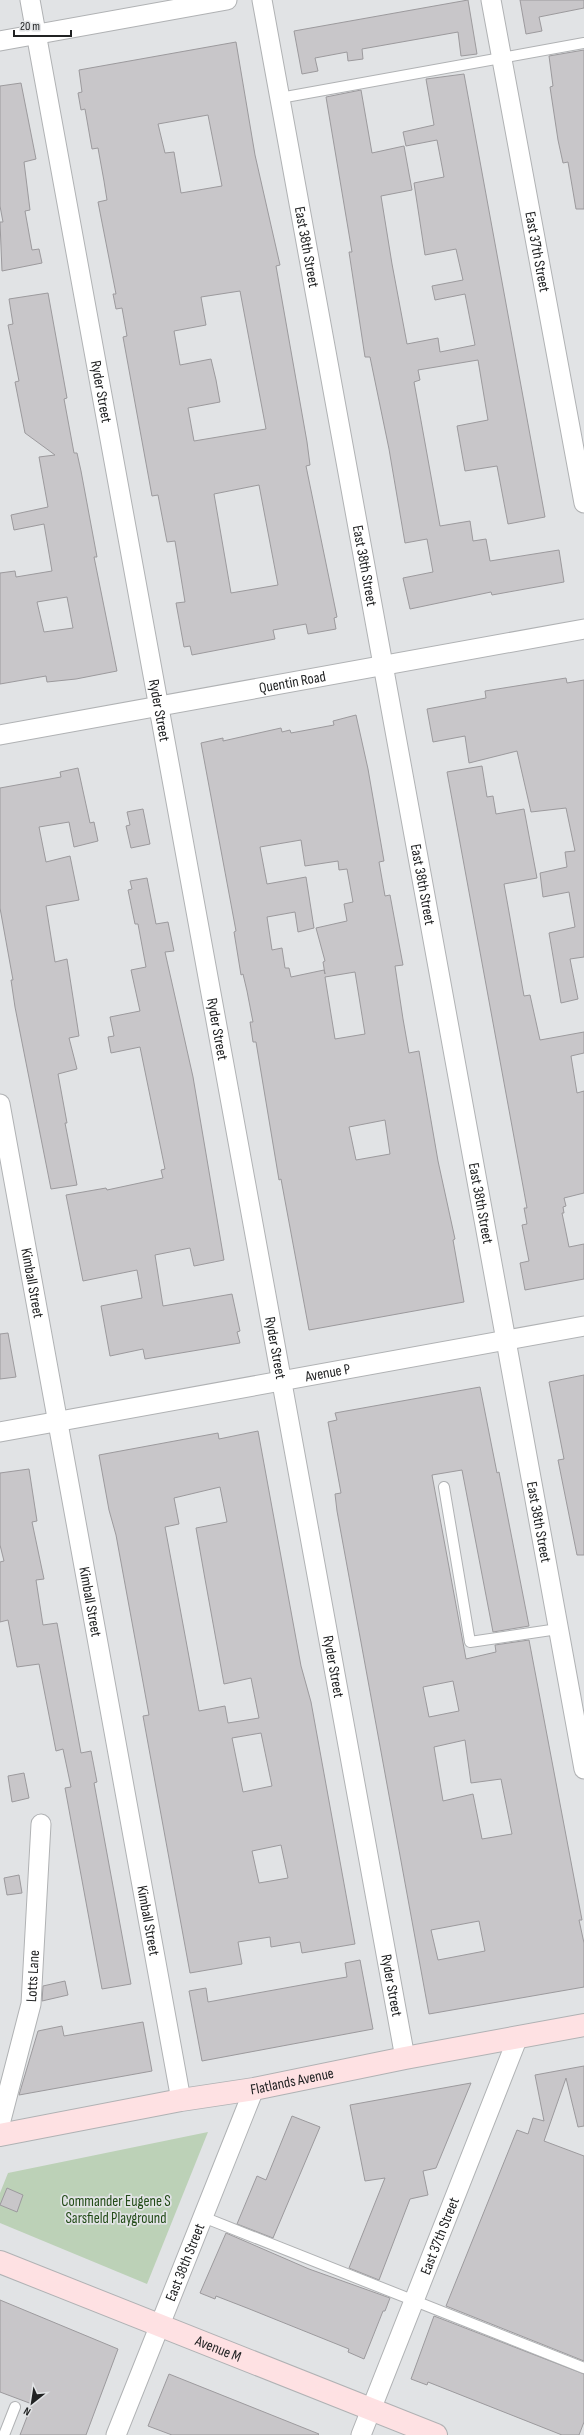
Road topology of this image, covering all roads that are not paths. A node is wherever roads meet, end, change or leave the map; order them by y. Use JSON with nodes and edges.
{"nodes":[{"id":1,"x":30,"y":0,"type":"edge"},
{"id":2,"x":227,"y":0,"type":"edge"},
{"id":3,"x":262,"y":0,"type":"edge"},
{"id":4,"x":492,"y":0,"type":"edge"},
{"id":5,"x":36,"y":35,"type":"junction"},
{"id":6,"x":0,"y":41,"type":"edge"},
{"id":7,"x":584,"y":43,"type":"edge"},
{"id":8,"x":502,"y":58,"type":"junction"},
{"id":9,"x":280,"y":98,"type":"junction"},
{"id":10,"x":584,"y":502,"type":"edge"},
{"id":11,"x":584,"y":629,"type":"edge"},
{"id":12,"x":384,"y":666,"type":"junction"},
{"id":13,"x":159,"y":707,"type":"junction"},
{"id":14,"x":0,"y":736,"type":"edge"},
{"id":15,"x":0,"y":1104,"type":"edge"},
{"id":16,"x":584,"y":1326,"type":"edge"},
{"id":17,"x":506,"y":1340,"type":"junction"},
{"id":18,"x":282,"y":1381,"type":"junction"},
{"id":19,"x":58,"y":1422,"type":"junction"},
{"id":20,"x":0,"y":1432,"type":"edge"},
{"id":21,"x":444,"y":1487,"type":"dead end"},
{"id":22,"x":558,"y":1629,"type":"junction"},
{"id":23,"x":584,"y":1769,"type":"edge"},
{"id":24,"x":41,"y":1824,"type":"dead end"},
{"id":25,"x":584,"y":2025,"type":"edge"},
{"id":26,"x":518,"y":2037,"type":"junction"},
{"id":27,"x":405,"y":2058,"type":"junction"},
{"id":28,"x":254,"y":2090,"type":"junction"},
{"id":29,"x":181,"y":2100,"type":"junction"},
{"id":30,"x":0,"y":2124,"type":"edge"},
{"id":31,"x":0,"y":2135,"type":"edge"},
{"id":32,"x":203,"y":2217,"type":"junction"},
{"id":33,"x":0,"y":2262,"type":"edge"},
{"id":34,"x":414,"y":2299,"type":"junction"},
{"id":35,"x":160,"y":2324,"type":"junction"},
{"id":36,"x":584,"y":2368,"type":"edge"},
{"id":37,"x":15,"y":2407,"type":"dead end"},
{"id":38,"x":371,"y":2409,"type":"junction"},
{"id":39,"x":119,"y":2434,"type":"edge"},
{"id":40,"x":4,"y":2435,"type":"edge"},
{"id":41,"x":361,"y":2435,"type":"edge"},
{"id":42,"x":436,"y":2435,"type":"edge"}],
"edges":[{"from":1,"to":5,"type":"street","name":"Ryder Street"},
{"from":2,"to":5,"type":"street"},
{"from":3,"to":9,"type":"street","name":"East 38th Street"},
{"from":4,"to":8,"type":"street","name":"East 37th Street"},
{"from":5,"to":6,"type":"street"},
{"from":5,"to":13,"type":"street","name":"Ryder Street"},
{"from":7,"to":8,"type":"lane"},
{"from":8,"to":9,"type":"lane"},
{"from":8,"to":10,"type":"street","name":"East 37th Street"},
{"from":9,"to":12,"type":"street","name":"East 38th Street"},
{"from":11,"to":12,"type":"street","name":"Quentin Road"},
{"from":12,"to":13,"type":"street","name":"Quentin Road"},
{"from":12,"to":17,"type":"street","name":"East 38th Street"},
{"from":13,"to":14,"type":"street","name":"Quentin Road"},
{"from":13,"to":18,"type":"street","name":"Ryder Street"},
{"from":15,"to":19,"type":"street","name":"Kimball Street"},
{"from":16,"to":17,"type":"street","name":"Avenue P"},
{"from":17,"to":18,"type":"street","name":"Avenue P"},
{"from":17,"to":22,"type":"street","name":"East 38th Street"},
{"from":18,"to":19,"type":"street","name":"Avenue P"},
{"from":18,"to":27,"type":"street","name":"Ryder Street"},
{"from":19,"to":20,"type":"street","name":"Avenue P"},
{"from":19,"to":29,"type":"street","name":"Kimball Street"},
{"from":21,"to":22,"type":"lane"},
{"from":22,"to":23,"type":"street","name":"East 38th Street"},
{"from":24,"to":30,"type":"street","name":"Lotts Lane"},
{"from":25,"to":26,"type":"main road","name":"Flatlands Avenue"},
{"from":26,"to":27,"type":"main road","name":"Flatlands Avenue"},
{"from":26,"to":34,"type":"street","name":"East 37th Street"},
{"from":27,"to":28,"type":"main road","name":"Flatlands Avenue"},
{"from":28,"to":29,"type":"main road","name":"Flatlands Avenue"},
{"from":28,"to":32,"type":"street","name":"East 38th Street"},
{"from":29,"to":31,"type":"main road","name":"Flatlands Avenue"},
{"from":32,"to":34,"type":"lane"},
{"from":32,"to":35,"type":"street","name":"East 38th Street"},
{"from":33,"to":35,"type":"main road","name":"Avenue M"},
{"from":34,"to":36,"type":"lane"},
{"from":34,"to":38,"type":"street","name":"East 37th Street"},
{"from":35,"to":38,"type":"main road","name":"Avenue M"},
{"from":35,"to":39,"type":"street","name":"East 38th Street"},
{"from":37,"to":40,"type":"lane"},
{"from":38,"to":41,"type":"street","name":"East 37th Street"},
{"from":38,"to":42,"type":"main road","name":"Avenue M"}]}
